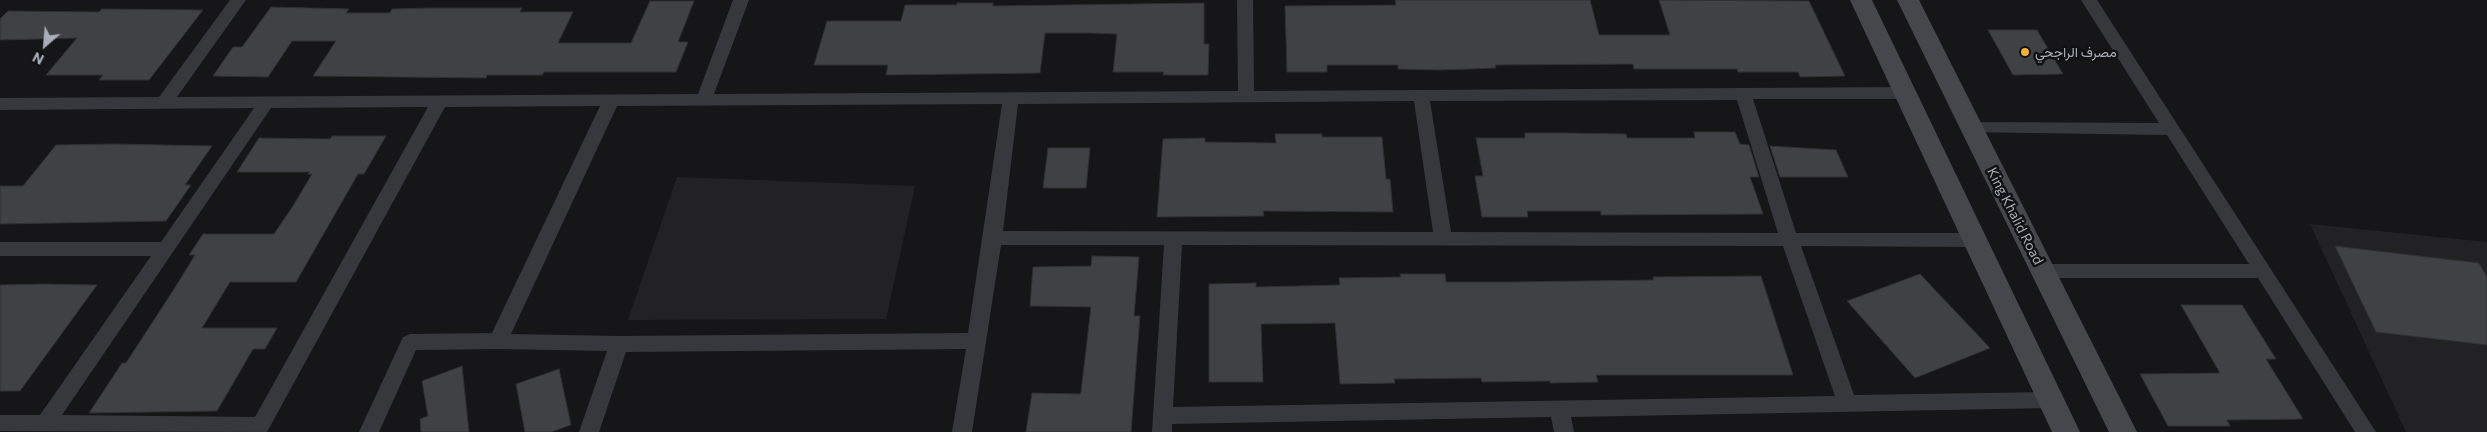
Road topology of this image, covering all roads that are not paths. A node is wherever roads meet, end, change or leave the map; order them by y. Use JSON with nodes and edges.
{"nodes":[{"id":1,"x":238,"y":0,"type":"edge"},
{"id":2,"x":741,"y":0,"type":"edge"},
{"id":3,"x":1245,"y":0,"type":"edge"},
{"id":4,"x":1861,"y":0,"type":"edge"},
{"id":5,"x":1908,"y":0,"type":"edge"},
{"id":6,"x":2090,"y":0,"type":"edge"},
{"id":7,"x":1905,"y":93,"type":"junction"},
{"id":8,"x":1743,"y":94,"type":"junction"},
{"id":9,"x":1421,"y":96,"type":"junction"},
{"id":10,"x":1246,"y":97,"type":"junction"},
{"id":11,"x":1011,"y":98,"type":"junction"},
{"id":12,"x":611,"y":100,"type":"junction"},
{"id":13,"x":704,"y":100,"type":"junction"},
{"id":14,"x":267,"y":102,"type":"junction"},
{"id":15,"x":440,"y":102,"type":"junction"},
{"id":16,"x":164,"y":103,"type":"junction"},
{"id":17,"x":0,"y":104,"type":"edge"},
{"id":18,"x":1971,"y":128,"type":"junction"},
{"id":19,"x":2173,"y":129,"type":"junction"},
{"id":20,"x":993,"y":238,"type":"junction"},
{"id":21,"x":1173,"y":238,"type":"junction"},
{"id":22,"x":1443,"y":239,"type":"junction"},
{"id":23,"x":1789,"y":240,"type":"junction"},
{"id":24,"x":1975,"y":240,"type":"junction"},
{"id":25,"x":0,"y":248,"type":"edge"},
{"id":26,"x":166,"y":249,"type":"junction"},
{"id":27,"x":2043,"y":271,"type":"junction"},
{"id":28,"x":2263,"y":271,"type":"junction"},
{"id":29,"x":498,"y":341,"type":"junction"},
{"id":30,"x":977,"y":341,"type":"junction"},
{"id":31,"x":619,"y":344,"type":"junction"},
{"id":32,"x":2050,"y":400,"type":"junction"},
{"id":33,"x":1846,"y":403,"type":"junction"},
{"id":34,"x":1559,"y":409,"type":"junction"},
{"id":35,"x":0,"y":423,"type":"edge"},
{"id":36,"x":46,"y":424,"type":"junction"},
{"id":37,"x":1162,"y":424,"type":"edge"},
{"id":38,"x":258,"y":429,"type":"edge"},
{"id":39,"x":369,"y":432,"type":"edge"},
{"id":40,"x":589,"y":432,"type":"edge"},
{"id":41,"x":962,"y":432,"type":"edge"},
{"id":42,"x":1564,"y":432,"type":"edge"},
{"id":43,"x":2066,"y":432,"type":"edge"},
{"id":44,"x":2123,"y":432,"type":"edge"},
{"id":45,"x":2366,"y":432,"type":"edge"}],
"edges":[{"from":1,"to":16,"type":"street"},
{"from":2,"to":13,"type":"street"},
{"from":3,"to":10,"type":"street"},
{"from":4,"to":7,"type":"main road"},
{"from":5,"to":18,"type":"main road","name":"King Khalid Road"},
{"from":6,"to":19,"type":"street"},
{"from":7,"to":8,"type":"street"},
{"from":7,"to":24,"type":"main road"},
{"from":8,"to":9,"type":"street"},
{"from":8,"to":23,"type":"street"},
{"from":9,"to":10,"type":"street"},
{"from":9,"to":22,"type":"street"},
{"from":10,"to":11,"type":"street"},
{"from":11,"to":13,"type":"street"},
{"from":11,"to":20,"type":"street"},
{"from":12,"to":13,"type":"street"},
{"from":12,"to":15,"type":"street"},
{"from":12,"to":29,"type":"street"},
{"from":14,"to":15,"type":"street"},
{"from":14,"to":16,"type":"street"},
{"from":14,"to":26,"type":"street"},
{"from":15,"to":38,"type":"street"},
{"from":16,"to":17,"type":"street"},
{"from":18,"to":19,"type":"street"},
{"from":18,"to":27,"type":"main road","name":"King Khalid Road"},
{"from":19,"to":28,"type":"street"},
{"from":20,"to":21,"type":"street"},
{"from":20,"to":30,"type":"street"},
{"from":21,"to":22,"type":"street"},
{"from":21,"to":37,"type":"street"},
{"from":22,"to":23,"type":"street"},
{"from":23,"to":24,"type":"street"},
{"from":23,"to":33,"type":"street"},
{"from":24,"to":32,"type":"main road"},
{"from":25,"to":26,"type":"street"},
{"from":26,"to":36,"type":"street"},
{"from":27,"to":28,"type":"street"},
{"from":27,"to":44,"type":"main road","name":"King Khalid Road"},
{"from":28,"to":45,"type":"street"},
{"from":29,"to":31,"type":"street"},
{"from":29,"to":39,"type":"street"},
{"from":30,"to":31,"type":"street"},
{"from":30,"to":41,"type":"street"},
{"from":31,"to":40,"type":"street"},
{"from":32,"to":33,"type":"street"},
{"from":32,"to":43,"type":"main road"},
{"from":33,"to":34,"type":"street"},
{"from":34,"to":37,"type":"street"},
{"from":34,"to":42,"type":"street"},
{"from":35,"to":36,"type":"street"},
{"from":36,"to":38,"type":"street"}]}
